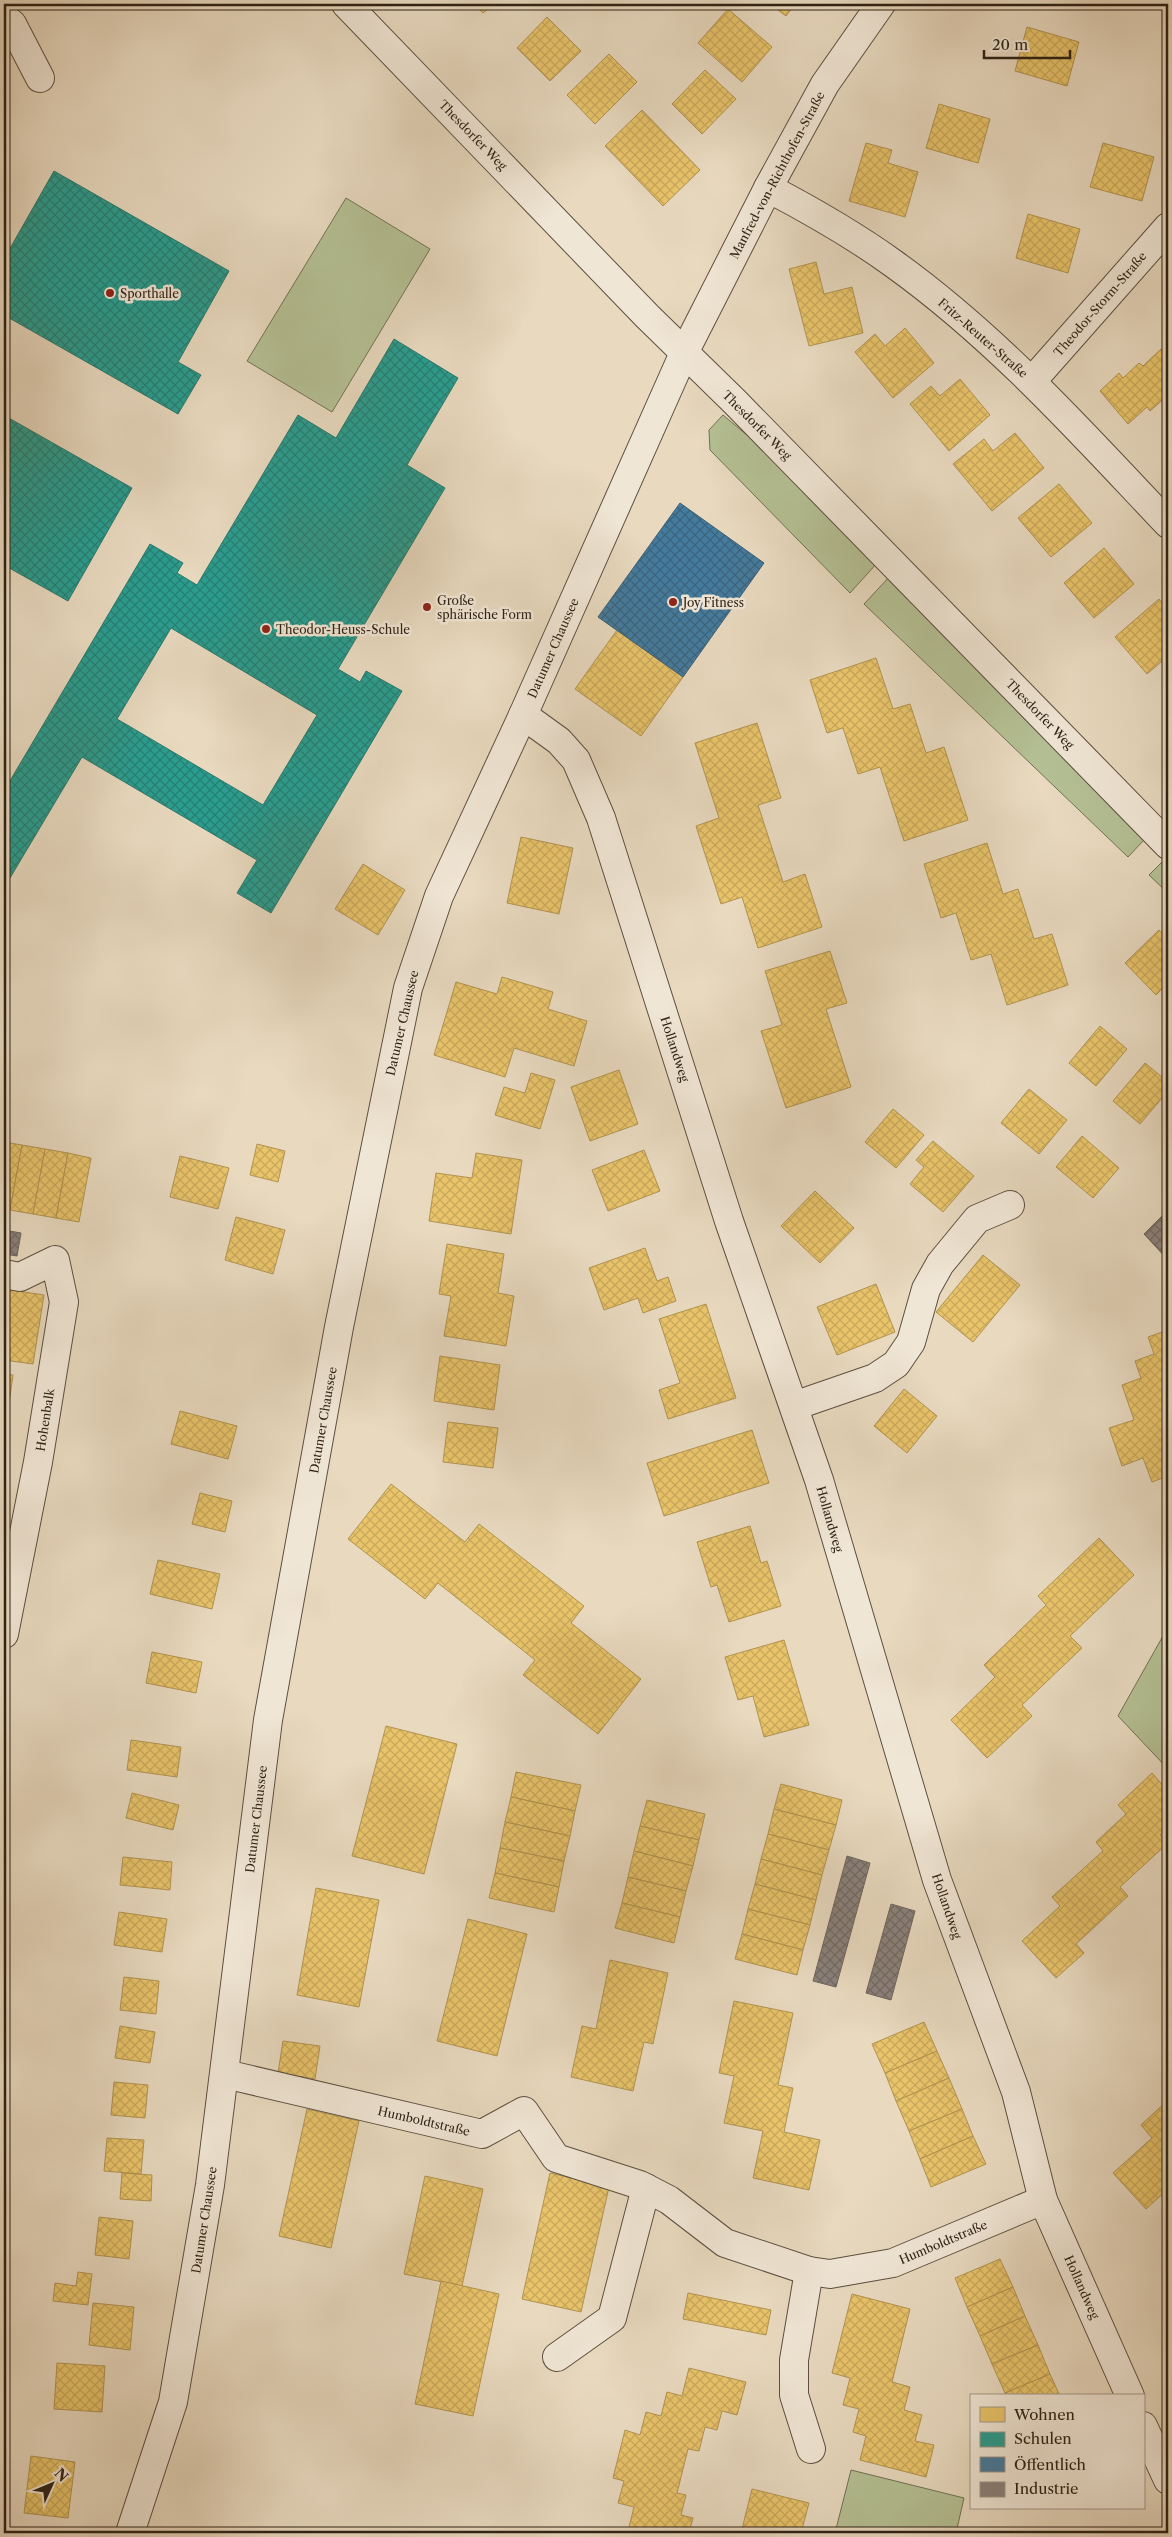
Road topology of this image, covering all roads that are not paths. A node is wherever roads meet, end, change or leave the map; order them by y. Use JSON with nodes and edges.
{"nodes":[{"id":1,"x":346,"y":4,"type":"edge"},
{"id":2,"x":880,"y":4,"type":"edge"},
{"id":3,"x":4,"y":18,"type":"edge"},
{"id":4,"x":40,"y":78,"type":"dead end"},
{"id":5,"x":768,"y":188,"type":"junction"},
{"id":6,"x":1168,"y":227,"type":"edge"},
{"id":7,"x":684,"y":353,"type":"junction"},
{"id":8,"x":1032,"y":381,"type":"junction"},
{"id":9,"x":1168,"y":524,"type":"edge"},
{"id":10,"x":523,"y":715,"type":"junction"},
{"id":11,"x":1168,"y":845,"type":"edge"},
{"id":12,"x":1010,"y":1206,"type":"dead end"},
{"id":13,"x":4,"y":1274,"type":"edge"},
{"id":14,"x":794,"y":1406,"type":"junction"},
{"id":15,"x":4,"y":1634,"type":"edge"},
{"id":16,"x":225,"y":2074,"type":"junction"},
{"id":17,"x":646,"y":2188,"type":"junction"},
{"id":18,"x":1043,"y":2200,"type":"junction"},
{"id":19,"x":809,"y":2271,"type":"junction"},
{"id":20,"x":557,"y":2357,"type":"dead end"},
{"id":21,"x":1129,"y":2394,"type":"edge"},
{"id":22,"x":1144,"y":2428,"type":"edge"},
{"id":23,"x":811,"y":2449,"type":"dead end"},
{"id":24,"x":1168,"y":2480,"type":"edge"},
{"id":25,"x":130,"y":2533,"type":"edge"}],
"edges":[{"from":1,"to":7,"type":"street","name":"Thesdorfer Weg"},
{"from":2,"to":5,"type":"street","name":"Manfred-von-Richthofen-Straße"},
{"from":3,"to":4,"type":"street"},
{"from":5,"to":7,"type":"street","name":"Manfred-von-Richthofen-Straße"},
{"from":5,"to":8,"type":"street","name":"Fritz-Reuter-Straße"},
{"from":6,"to":8,"type":"street","name":"Theodor-Storm-Straße"},
{"from":7,"to":10,"type":"street","name":"Datumer Chaussee"},
{"from":7,"to":11,"type":"street","name":"Thesdorfer Weg"},
{"from":8,"to":9,"type":"street","name":"Fritz-Reuter-Straße"},
{"from":10,"to":14,"type":"street","name":"Hollandweg"},
{"from":10,"to":16,"type":"street","name":"Datumer Chaussee"},
{"from":12,"to":14,"type":"street"},
{"from":13,"to":15,"type":"street","name":"Hohenbalk"},
{"from":14,"to":18,"type":"street","name":"Hollandweg"},
{"from":16,"to":17,"type":"street","name":"Humboldtstraße"},
{"from":16,"to":25,"type":"street","name":"Datumer Chaussee"},
{"from":17,"to":19,"type":"street","name":"Humboldtstraße"},
{"from":17,"to":20,"type":"street"},
{"from":18,"to":19,"type":"street","name":"Humboldtstraße"},
{"from":18,"to":21,"type":"street","name":"Hollandweg"},
{"from":19,"to":23,"type":"street"},
{"from":22,"to":24,"type":"street"}]}
